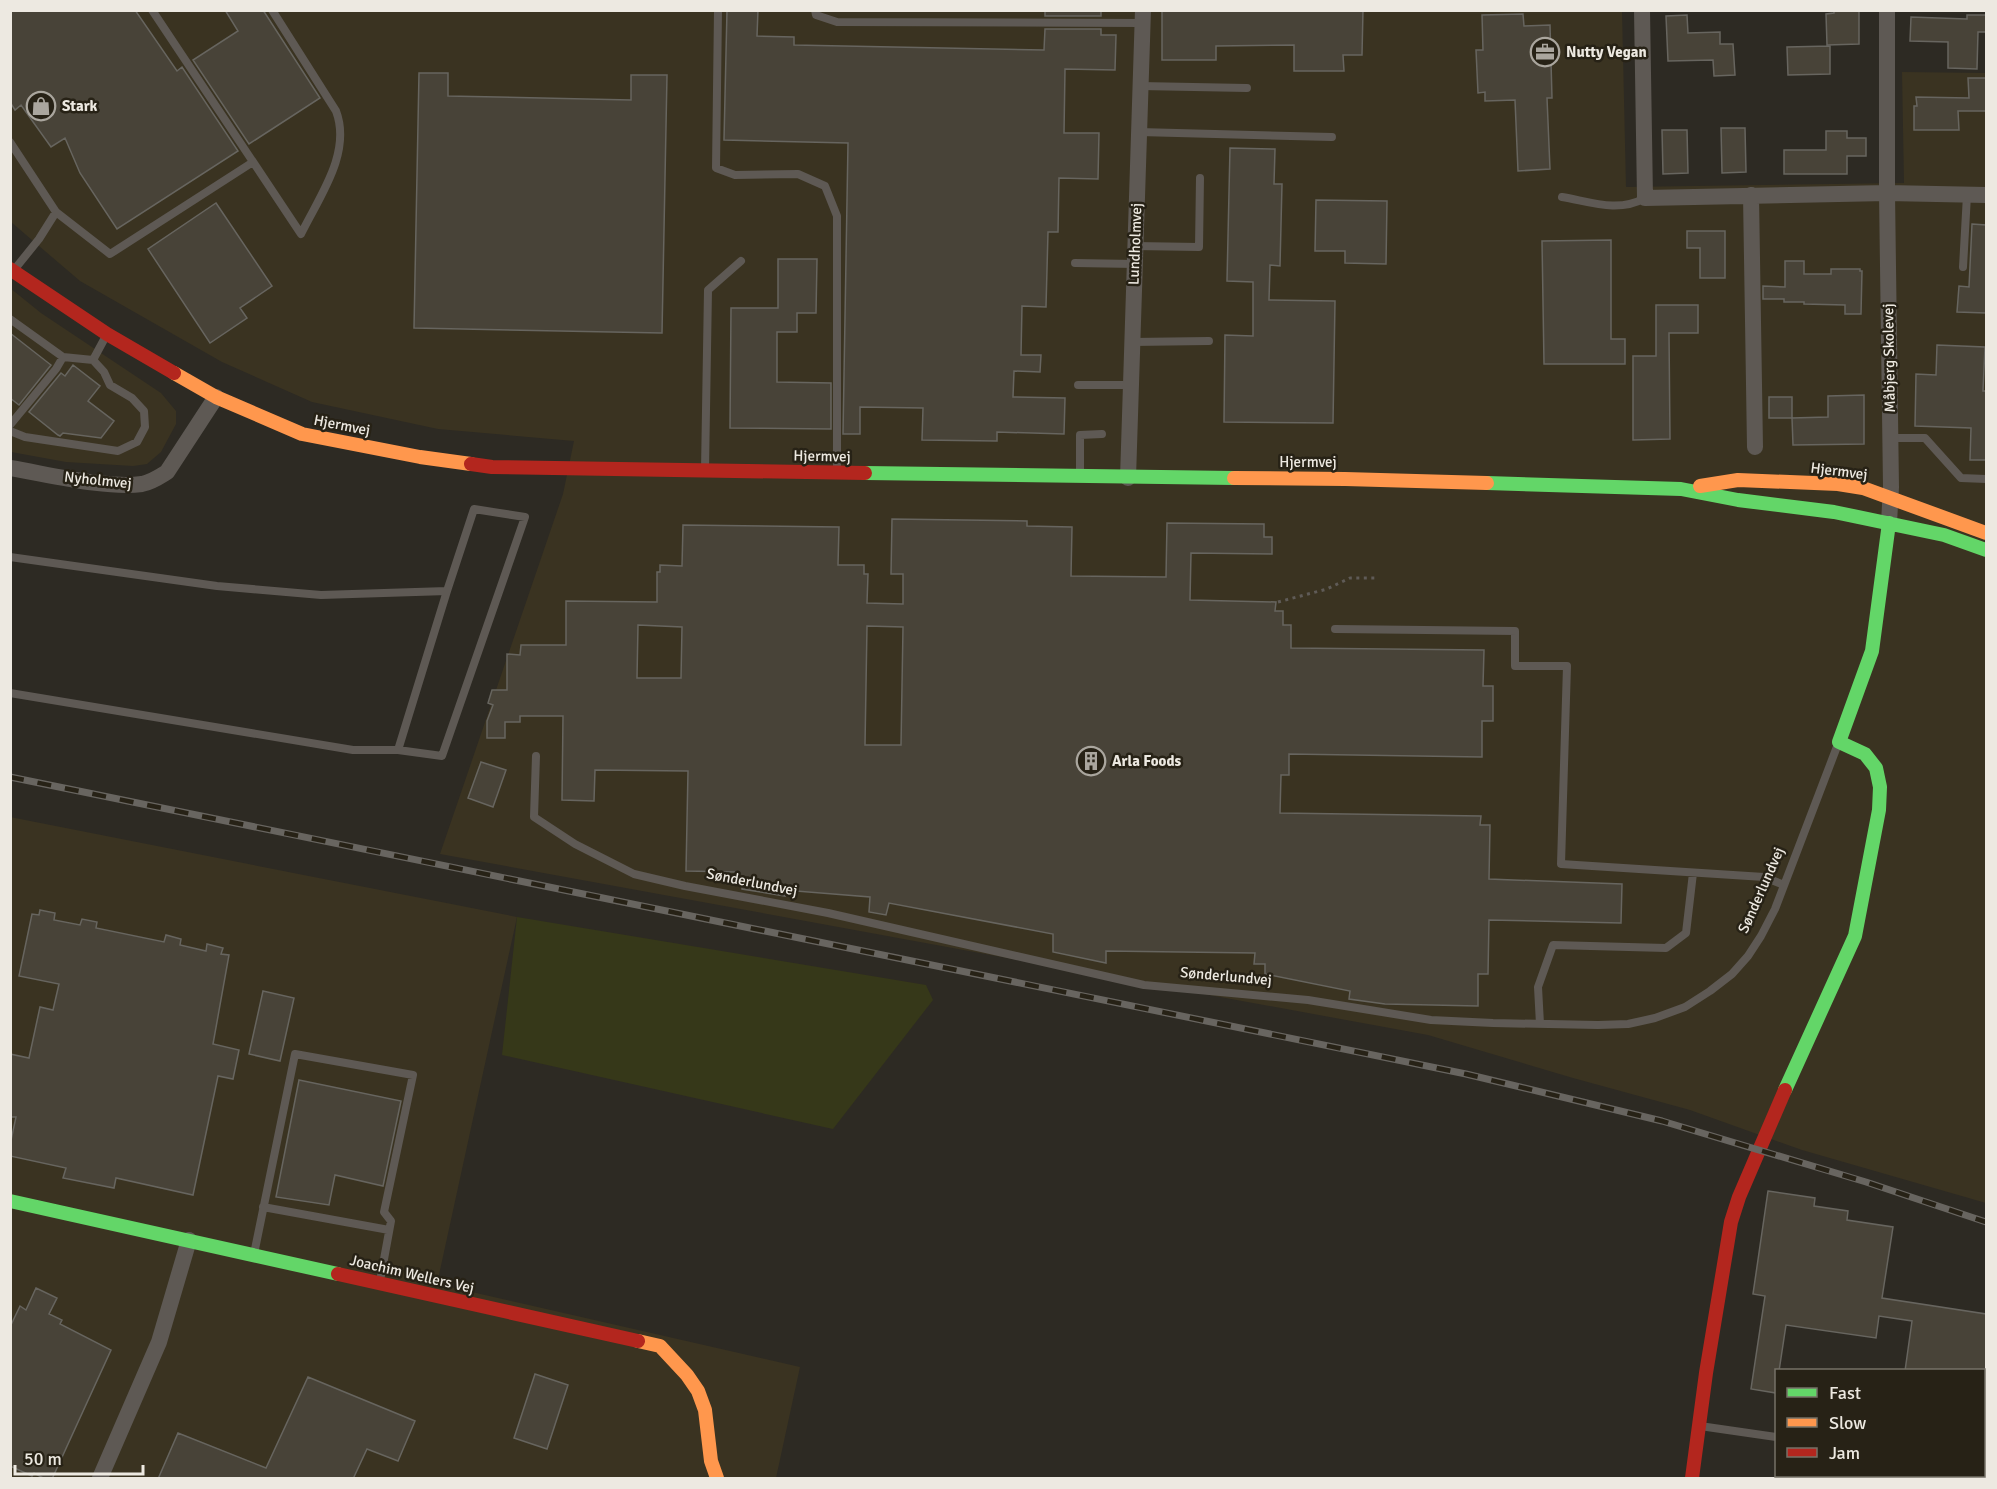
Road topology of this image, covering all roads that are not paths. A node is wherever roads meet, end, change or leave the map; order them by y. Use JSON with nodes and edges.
{"nodes":[{"id":1,"x":153,"y":10,"type":"edge"},
{"id":2,"x":272,"y":10,"type":"edge"},
{"id":3,"x":718,"y":10,"type":"edge"},
{"id":4,"x":815,"y":10,"type":"edge"},
{"id":5,"x":1642,"y":10,"type":"edge"},
{"id":6,"x":1887,"y":10,"type":"edge"},
{"id":7,"x":1143,"y":17,"type":"edge"},
{"id":8,"x":1140,"y":86,"type":"junction"},
{"id":9,"x":1247,"y":88,"type":"dead end"},
{"id":10,"x":1139,"y":132,"type":"junction"},
{"id":11,"x":1332,"y":137,"type":"dead end"},
{"id":12,"x":10,"y":142,"type":"edge"},
{"id":13,"x":253,"y":162,"type":"junction"},
{"id":14,"x":1200,"y":178,"type":"dead end"},
{"id":15,"x":1887,"y":193,"type":"junction"},
{"id":16,"x":1751,"y":195,"type":"junction"},
{"id":17,"x":1967,"y":195,"type":"junction"},
{"id":18,"x":1986,"y":195,"type":"edge"},
{"id":19,"x":1562,"y":197,"type":"dead end"},
{"id":20,"x":1645,"y":198,"type":"junction"},
{"id":21,"x":56,"y":212,"type":"junction"},
{"id":22,"x":1135,"y":246,"type":"junction"},
{"id":23,"x":741,"y":261,"type":"dead end"},
{"id":24,"x":1075,"y":263,"type":"dead end"},
{"id":25,"x":1135,"y":264,"type":"junction"},
{"id":26,"x":1963,"y":267,"type":"dead end"},
{"id":27,"x":12,"y":270,"type":"edge"},
{"id":28,"x":10,"y":319,"type":"edge"},
{"id":29,"x":107,"y":334,"type":"junction"},
{"id":30,"x":1209,"y":341,"type":"dead end"},
{"id":31,"x":1132,"y":342,"type":"junction"},
{"id":32,"x":63,"y":357,"type":"junction"},
{"id":33,"x":93,"y":360,"type":"junction"},
{"id":34,"x":1078,"y":385,"type":"dead end"},
{"id":35,"x":1131,"y":385,"type":"junction"},
{"id":36,"x":216,"y":397,"type":"junction"},
{"id":37,"x":10,"y":425,"type":"edge"},
{"id":38,"x":10,"y":431,"type":"edge"},
{"id":39,"x":1102,"y":434,"type":"dead end"},
{"id":40,"x":1890,"y":438,"type":"junction"},
{"id":41,"x":1755,"y":447,"type":"dead end"},
{"id":42,"x":10,"y":468,"type":"edge"},
{"id":43,"x":705,"y":471,"type":"junction"},
{"id":44,"x":837,"y":473,"type":"junction"},
{"id":45,"x":1080,"y":477,"type":"junction"},
{"id":46,"x":1128,"y":478,"type":"junction"},
{"id":47,"x":1986,"y":479,"type":"edge"},
{"id":48,"x":1681,"y":489,"type":"junction"},
{"id":49,"x":1891,"y":497,"type":"junction"},
{"id":50,"x":1889,"y":523,"type":"junction"},
{"id":51,"x":1986,"y":533,"type":"edge"},
{"id":52,"x":1986,"y":550,"type":"edge"},
{"id":53,"x":10,"y":558,"type":"edge"},
{"id":54,"x":447,"y":591,"type":"junction"},
{"id":55,"x":1335,"y":629,"type":"dead end"},
{"id":56,"x":10,"y":693,"type":"edge"},
{"id":57,"x":1839,"y":742,"type":"junction"},
{"id":58,"x":398,"y":750,"type":"junction"},
{"id":59,"x":536,"y":756,"type":"dead end"},
{"id":60,"x":1694,"y":873,"type":"junction"},
{"id":61,"x":1784,"y":885,"type":"junction"},
{"id":62,"x":1540,"y":1024,"type":"junction"},
{"id":63,"x":10,"y":1201,"type":"edge"},
{"id":64,"x":263,"y":1207,"type":"junction"},
{"id":65,"x":389,"y":1230,"type":"junction"},
{"id":66,"x":189,"y":1240,"type":"junction"},
{"id":67,"x":254,"y":1255,"type":"junction"},
{"id":68,"x":380,"y":1283,"type":"junction"},
{"id":69,"x":1699,"y":1426,"type":"junction"},
{"id":70,"x":1775,"y":1437,"type":"edge"},
{"id":71,"x":100,"y":1479,"type":"edge"},
{"id":72,"x":717,"y":1479,"type":"edge"},
{"id":73,"x":1692,"y":1479,"type":"edge"}],
"edges":[{"from":1,"to":13,"type":"lane"},
{"from":2,"to":13,"type":"lane"},
{"from":3,"to":44,"type":"lane"},
{"from":4,"to":7,"type":"lane"},
{"from":5,"to":20,"type":"street"},
{"from":6,"to":15,"type":"street","name":"Måbjerg Skolevej"},
{"from":7,"to":8,"type":"street","name":"Lundholmvej"},
{"from":8,"to":9,"type":"lane"},
{"from":8,"to":10,"type":"street","name":"Lundholmvej"},
{"from":10,"to":11,"type":"lane"},
{"from":10,"to":22,"type":"street","name":"Lundholmvej"},
{"from":12,"to":21,"type":"lane"},
{"from":13,"to":21,"type":"lane"},
{"from":14,"to":22,"type":"lane"},
{"from":15,"to":16,"type":"street"},
{"from":15,"to":17,"type":"street"},
{"from":15,"to":40,"type":"street","name":"Måbjerg Skolevej"},
{"from":16,"to":20,"type":"street"},
{"from":16,"to":41,"type":"street"},
{"from":17,"to":18,"type":"street"},
{"from":17,"to":26,"type":"lane"},
{"from":19,"to":20,"type":"lane"},
{"from":21,"to":27,"type":"lane"},
{"from":22,"to":25,"type":"street","name":"Lundholmvej"},
{"from":23,"to":43,"type":"lane"},
{"from":24,"to":25,"type":"lane"},
{"from":25,"to":31,"type":"street","name":"Lundholmvej"},
{"from":27,"to":29,"type":"street","name":"Hjermvej"},
{"from":28,"to":32,"type":"lane"},
{"from":29,"to":33,"type":"lane"},
{"from":29,"to":36,"type":"street","name":"Hjermvej"},
{"from":30,"to":31,"type":"lane"},
{"from":31,"to":35,"type":"street","name":"Lundholmvej"},
{"from":32,"to":33,"type":"lane"},
{"from":32,"to":37,"type":"lane"},
{"from":33,"to":38,"type":"lane"},
{"from":34,"to":35,"type":"lane"},
{"from":35,"to":46,"type":"street","name":"Lundholmvej"},
{"from":36,"to":42,"type":"street","name":"Nyholmvej"},
{"from":36,"to":43,"type":"street","name":"Hjermvej"},
{"from":39,"to":45,"type":"lane"},
{"from":40,"to":47,"type":"lane"},
{"from":40,"to":49,"type":"street","name":"Måbjerg Skolevej"},
{"from":43,"to":44,"type":"street","name":"Hjermvej"},
{"from":44,"to":45,"type":"street","name":"Hjermvej"},
{"from":45,"to":46,"type":"street","name":"Hjermvej"},
{"from":46,"to":48,"type":"street","name":"Hjermvej"},
{"from":48,"to":49,"type":"street","name":"Hjermvej"},
{"from":48,"to":50,"type":"street","name":"Hjermvej"},
{"from":49,"to":50,"type":"street","name":"Måbjerg Skolevej"},
{"from":49,"to":51,"type":"street","name":"Hjermvej"},
{"from":50,"to":52,"type":"street","name":"Hjermvej"},
{"from":50,"to":57,"type":"street","name":"Sønderlundvej"},
{"from":53,"to":54,"type":"lane"},
{"from":54,"to":58,"type":"lane"},
{"from":54,"to":58,"type":"lane"},
{"from":55,"to":60,"type":"lane"},
{"from":56,"to":58,"type":"lane"},
{"from":57,"to":61,"type":"lane","name":"Sønderlundvej"},
{"from":57,"to":69,"type":"street"},
{"from":59,"to":62,"type":"lane","name":"Sønderlundvej"},
{"from":60,"to":61,"type":"lane"},
{"from":60,"to":62,"type":"lane"},
{"from":61,"to":62,"type":"lane","name":"Sønderlundvej"},
{"from":63,"to":66,"type":"street","name":"Joachim Wellers Vej"},
{"from":64,"to":65,"type":"lane"},
{"from":64,"to":65,"type":"lane"},
{"from":64,"to":67,"type":"lane"},
{"from":65,"to":68,"type":"lane"},
{"from":66,"to":67,"type":"street","name":"Joachim Wellers Vej"},
{"from":66,"to":71,"type":"street"},
{"from":67,"to":68,"type":"street","name":"Joachim Wellers Vej"},
{"from":68,"to":72,"type":"street","name":"Joachim Wellers Vej"},
{"from":69,"to":70,"type":"lane"},
{"from":69,"to":73,"type":"street"}]}
